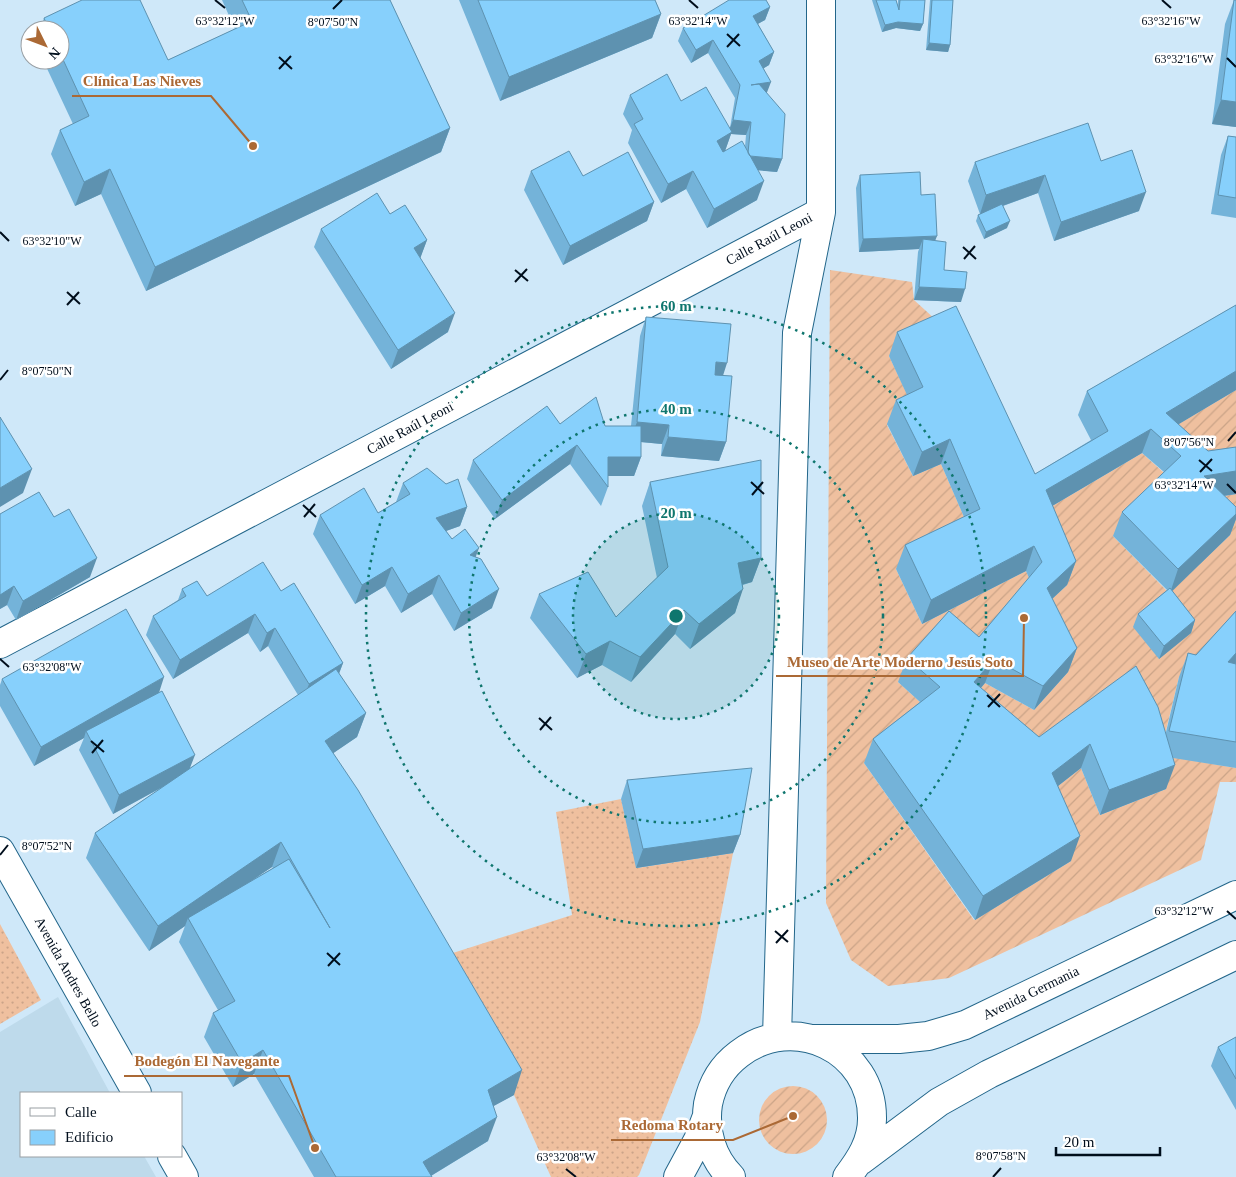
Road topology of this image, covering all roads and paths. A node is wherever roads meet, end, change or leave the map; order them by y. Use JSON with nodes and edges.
{"nodes":[{"id":1,"x":821,"y":0,"type":"edge"},
{"id":2,"x":821,"y":212,"type":"junction"},
{"id":3,"x":0,"y":644,"type":"edge"},
{"id":4,"x":0,"y":851,"type":"edge"},
{"id":5,"x":1236,"y":895,"type":"edge"},
{"id":6,"x":1236,"y":955,"type":"edge"},
{"id":7,"x":778,"y":1037,"type":"junction"},
{"id":8,"x":813,"y":1039,"type":"junction"},
{"id":9,"x":135,"y":1092,"type":"edge"},
{"id":10,"x":706,"y":1116,"type":"junction"},
{"id":11,"x":173,"y":1157,"type":"edge"},
{"id":12,"x":853,"y":1169,"type":"edge"},
{"id":13,"x":184,"y":1177,"type":"edge"},
{"id":14,"x":678,"y":1177,"type":"edge"},
{"id":15,"x":731,"y":1177,"type":"edge"}],
"edges":[{"from":1,"to":2,"type":"street"},
{"from":2,"to":3,"type":"street","name":"Calle Raúl Leoni"},
{"from":2,"to":7,"type":"street"},
{"from":4,"to":9,"type":"street","name":"Avenida Andres Bello"},
{"from":5,"to":8,"type":"street","name":"Avenida Germania"},
{"from":6,"to":12,"type":"street"},
{"from":7,"to":8,"type":"street"},
{"from":7,"to":10,"type":"street"},
{"from":8,"to":12,"type":"street"},
{"from":10,"to":14,"type":"street"},
{"from":10,"to":15,"type":"street"},
{"from":11,"to":13,"type":"street"}]}
